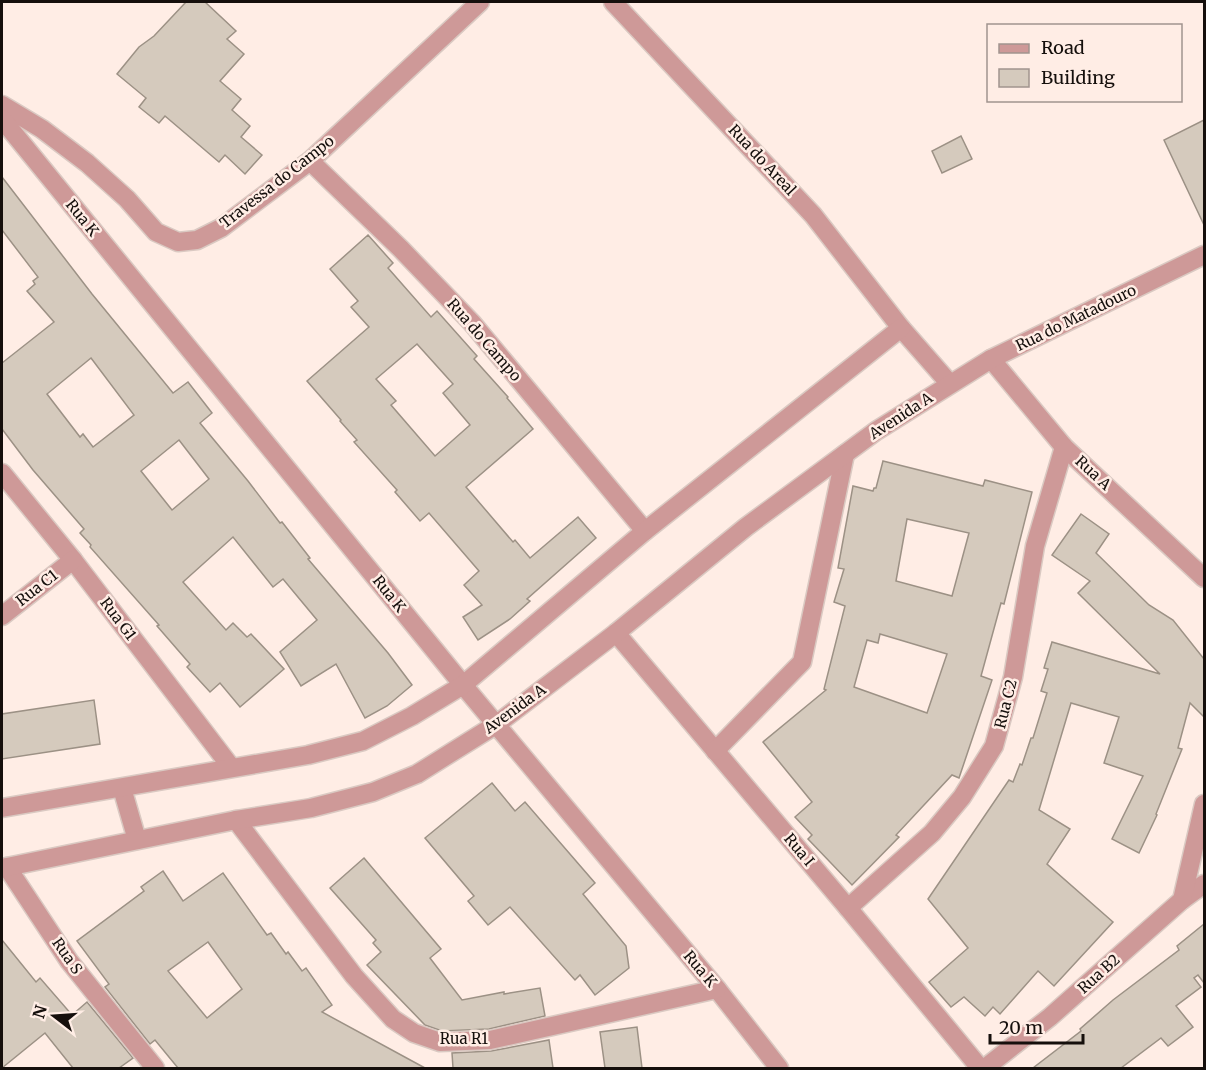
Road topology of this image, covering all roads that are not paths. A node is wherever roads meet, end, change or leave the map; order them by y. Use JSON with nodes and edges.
{"nodes":[{"id":1,"x":480,"y":2,"type":"edge"},
{"id":2,"x":613,"y":2,"type":"edge"},
{"id":3,"x":2,"y":105,"type":"edge"},
{"id":4,"x":2,"y":119,"type":"edge"},
{"id":5,"x":310,"y":161,"type":"junction"},
{"id":6,"x":1204,"y":255,"type":"edge"},
{"id":7,"x":902,"y":328,"type":"junction"},
{"id":8,"x":991,"y":359,"type":"junction"},
{"id":9,"x":950,"y":384,"type":"junction"},
{"id":10,"x":1064,"y":447,"type":"junction"},
{"id":11,"x":846,"y":454,"type":"junction"},
{"id":12,"x":2,"y":473,"type":"edge"},
{"id":13,"x":645,"y":531,"type":"junction"},
{"id":14,"x":73,"y":560,"type":"junction"},
{"id":15,"x":1204,"y":578,"type":"edge"},
{"id":16,"x":2,"y":616,"type":"edge"},
{"id":17,"x":616,"y":633,"type":"junction"},
{"id":18,"x":463,"y":685,"type":"junction"},
{"id":19,"x":497,"y":724,"type":"junction"},
{"id":20,"x":715,"y":751,"type":"junction"},
{"id":21,"x":231,"y":767,"type":"junction"},
{"id":22,"x":122,"y":788,"type":"junction"},
{"id":23,"x":1204,"y":804,"type":"edge"},
{"id":24,"x":2,"y":808,"type":"edge"},
{"id":25,"x":236,"y":820,"type":"junction"},
{"id":26,"x":137,"y":840,"type":"junction"},
{"id":27,"x":4,"y":867,"type":"edge"},
{"id":28,"x":1204,"y":884,"type":"edge"},
{"id":29,"x":1182,"y":900,"type":"junction"},
{"id":30,"x":848,"y":908,"type":"junction"},
{"id":31,"x":717,"y":989,"type":"junction"},
{"id":32,"x":155,"y":1068,"type":"edge"},
{"id":33,"x":779,"y":1068,"type":"edge"},
{"id":34,"x":982,"y":1068,"type":"edge"}],
"edges":[{"from":1,"to":5,"type":"street","name":"Travessa do Campo"},
{"from":2,"to":7,"type":"street","name":"Rua do Areal"},
{"from":3,"to":5,"type":"street","name":"Travessa do Campo"},
{"from":4,"to":18,"type":"street","name":"Rua K"},
{"from":5,"to":13,"type":"street","name":"Rua do Campo"},
{"from":6,"to":8,"type":"street","name":"Rua do Matadouro"},
{"from":7,"to":9,"type":"street","name":"Rua do Areal"},
{"from":7,"to":13,"type":"street"},
{"from":8,"to":9,"type":"street","name":"Rua do Matadouro"},
{"from":8,"to":10,"type":"street","name":"Rua A"},
{"from":9,"to":11,"type":"street","name":"Avenida A"},
{"from":10,"to":15,"type":"street","name":"Rua A"},
{"from":10,"to":30,"type":"street","name":"Rua C2"},
{"from":11,"to":17,"type":"street","name":"Avenida A"},
{"from":11,"to":20,"type":"street"},
{"from":12,"to":14,"type":"street","name":"Rua G1"},
{"from":13,"to":18,"type":"street"},
{"from":14,"to":16,"type":"street","name":"Rua C1"},
{"from":14,"to":21,"type":"street","name":"Rua G1"},
{"from":17,"to":19,"type":"street","name":"Avenida A"},
{"from":17,"to":20,"type":"street","name":"Rua I"},
{"from":18,"to":19,"type":"street","name":"Rua K"},
{"from":18,"to":21,"type":"street"},
{"from":19,"to":25,"type":"street","name":"Avenida A"},
{"from":19,"to":31,"type":"street","name":"Rua K"},
{"from":20,"to":30,"type":"street","name":"Rua I"},
{"from":21,"to":22,"type":"street"},
{"from":22,"to":24,"type":"street"},
{"from":22,"to":26,"type":"street"},
{"from":23,"to":29,"type":"street"},
{"from":25,"to":26,"type":"street","name":"Avenida A"},
{"from":25,"to":31,"type":"street","name":"Rua R1"},
{"from":26,"to":27,"type":"street","name":"Avenida A"},
{"from":27,"to":32,"type":"street","name":"Rua S"},
{"from":28,"to":29,"type":"street","name":"Rua B2"},
{"from":29,"to":34,"type":"street","name":"Rua B2"},
{"from":30,"to":34,"type":"street","name":"Rua I"},
{"from":31,"to":33,"type":"street","name":"Rua K"}]}
